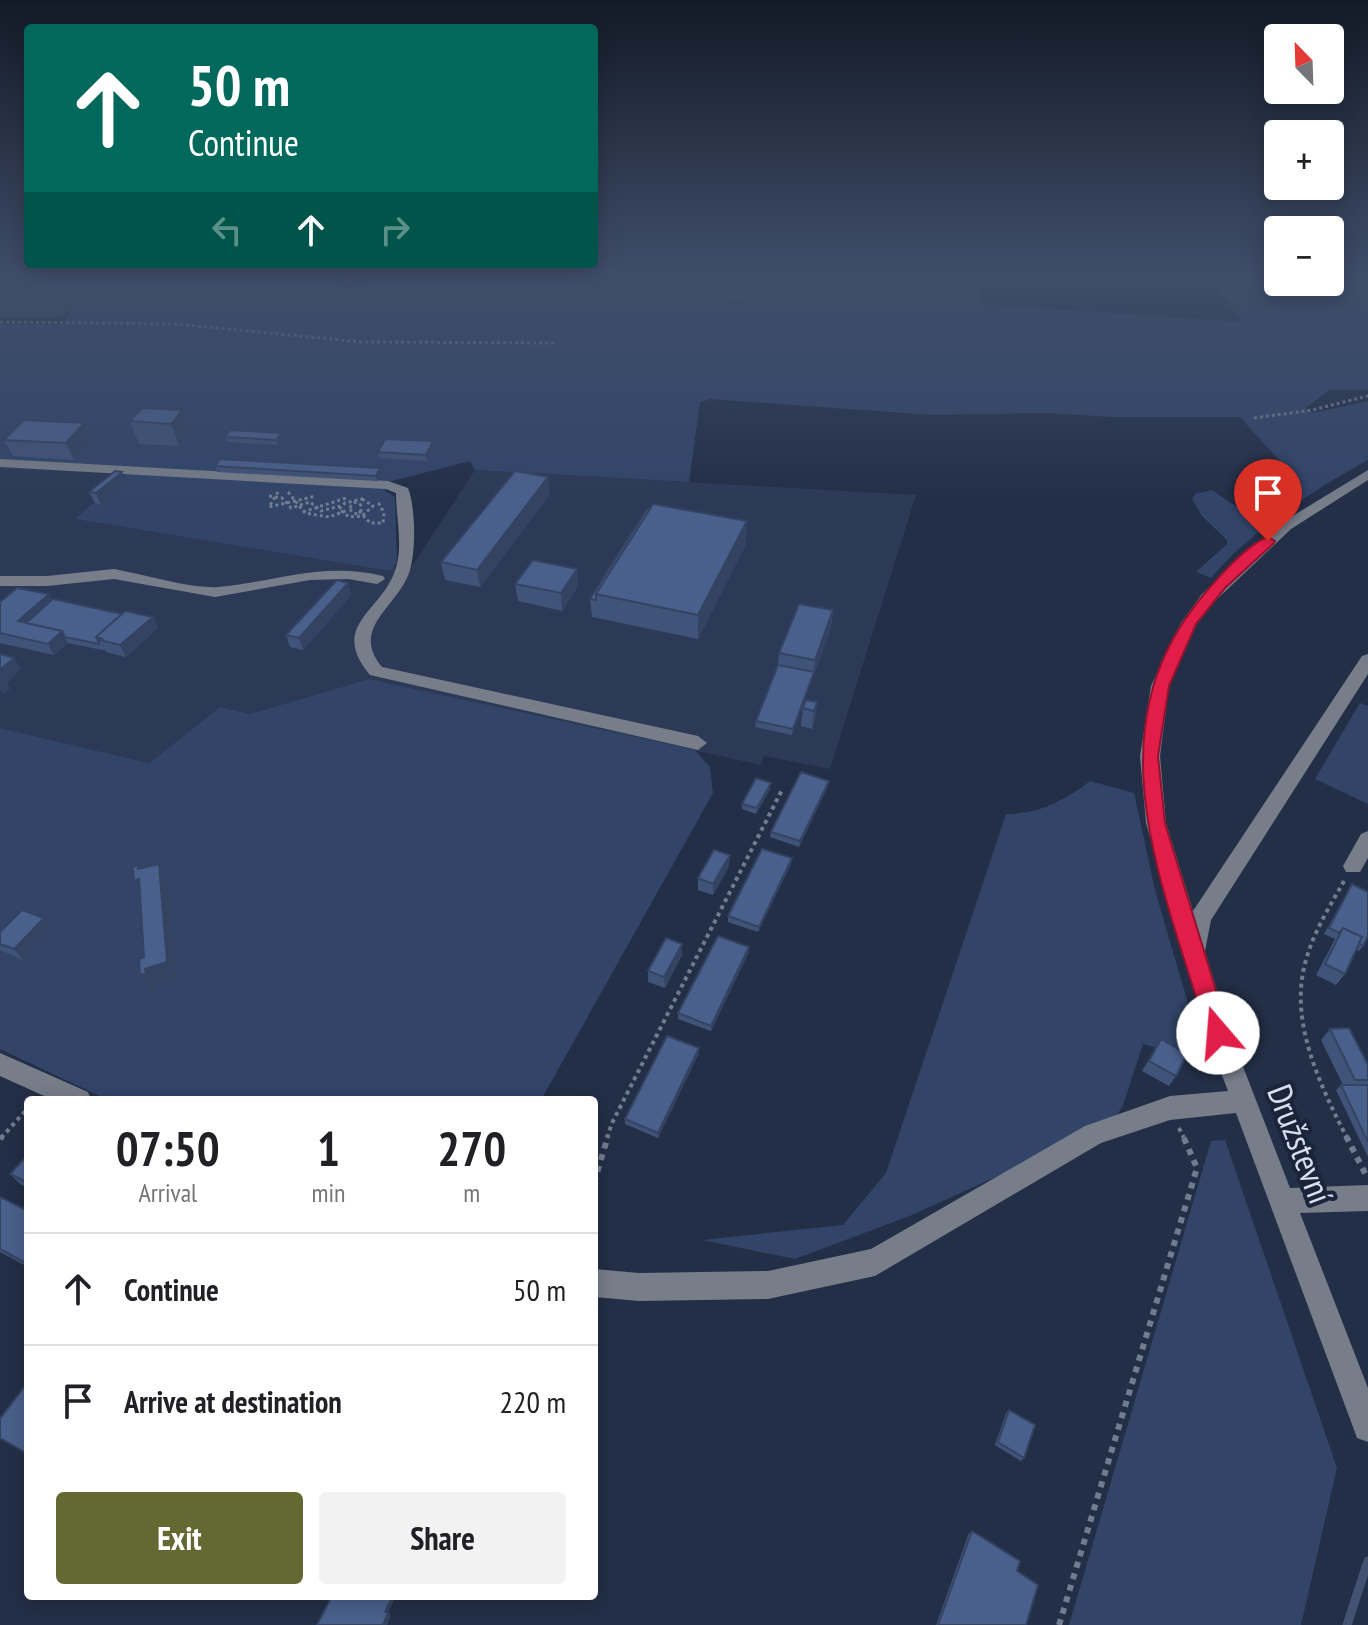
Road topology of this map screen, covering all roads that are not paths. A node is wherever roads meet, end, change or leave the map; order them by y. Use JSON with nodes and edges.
{"nodes":[{"id":1,"x":0,"y":463,"type":"edge"},
{"id":2,"x":1368,"y":474,"type":"edge"},
{"id":3,"x":377,"y":579,"type":"dead end"},
{"id":4,"x":0,"y":581,"type":"edge"},
{"id":5,"x":1368,"y":660,"type":"edge"},
{"id":6,"x":698,"y":743,"type":"dead end"},
{"id":7,"x":1368,"y":839,"type":"edge"},
{"id":8,"x":1353,"y":866,"type":"road end"},
{"id":9,"x":1193,"y":955,"type":"junction"},
{"id":10,"x":0,"y":1064,"type":"edge"},
{"id":11,"x":70,"y":1096,"type":"edge"},
{"id":12,"x":1246,"y":1101,"type":"junction"},
{"id":13,"x":1368,"y":1198,"type":"edge"},
{"id":14,"x":1283,"y":1201,"type":"junction"},
{"id":15,"x":598,"y":1283,"type":"edge"},
{"id":16,"x":1368,"y":1427,"type":"edge"}],
"edges":[{"from":1,"to":6,"type":"street"},
{"from":2,"to":9,"type":"street","name":"Družstevní"},
{"from":3,"to":4,"type":"street"},
{"from":5,"to":9,"type":"street"},
{"from":7,"to":8,"type":"street"},
{"from":9,"to":12,"type":"street","name":"Družstevní"},
{"from":10,"to":11,"type":"street"},
{"from":12,"to":14,"type":"street","name":"Družstevní"},
{"from":12,"to":15,"type":"street"},
{"from":13,"to":14,"type":"street"},
{"from":14,"to":16,"type":"street","name":"Družstevní"}]}
